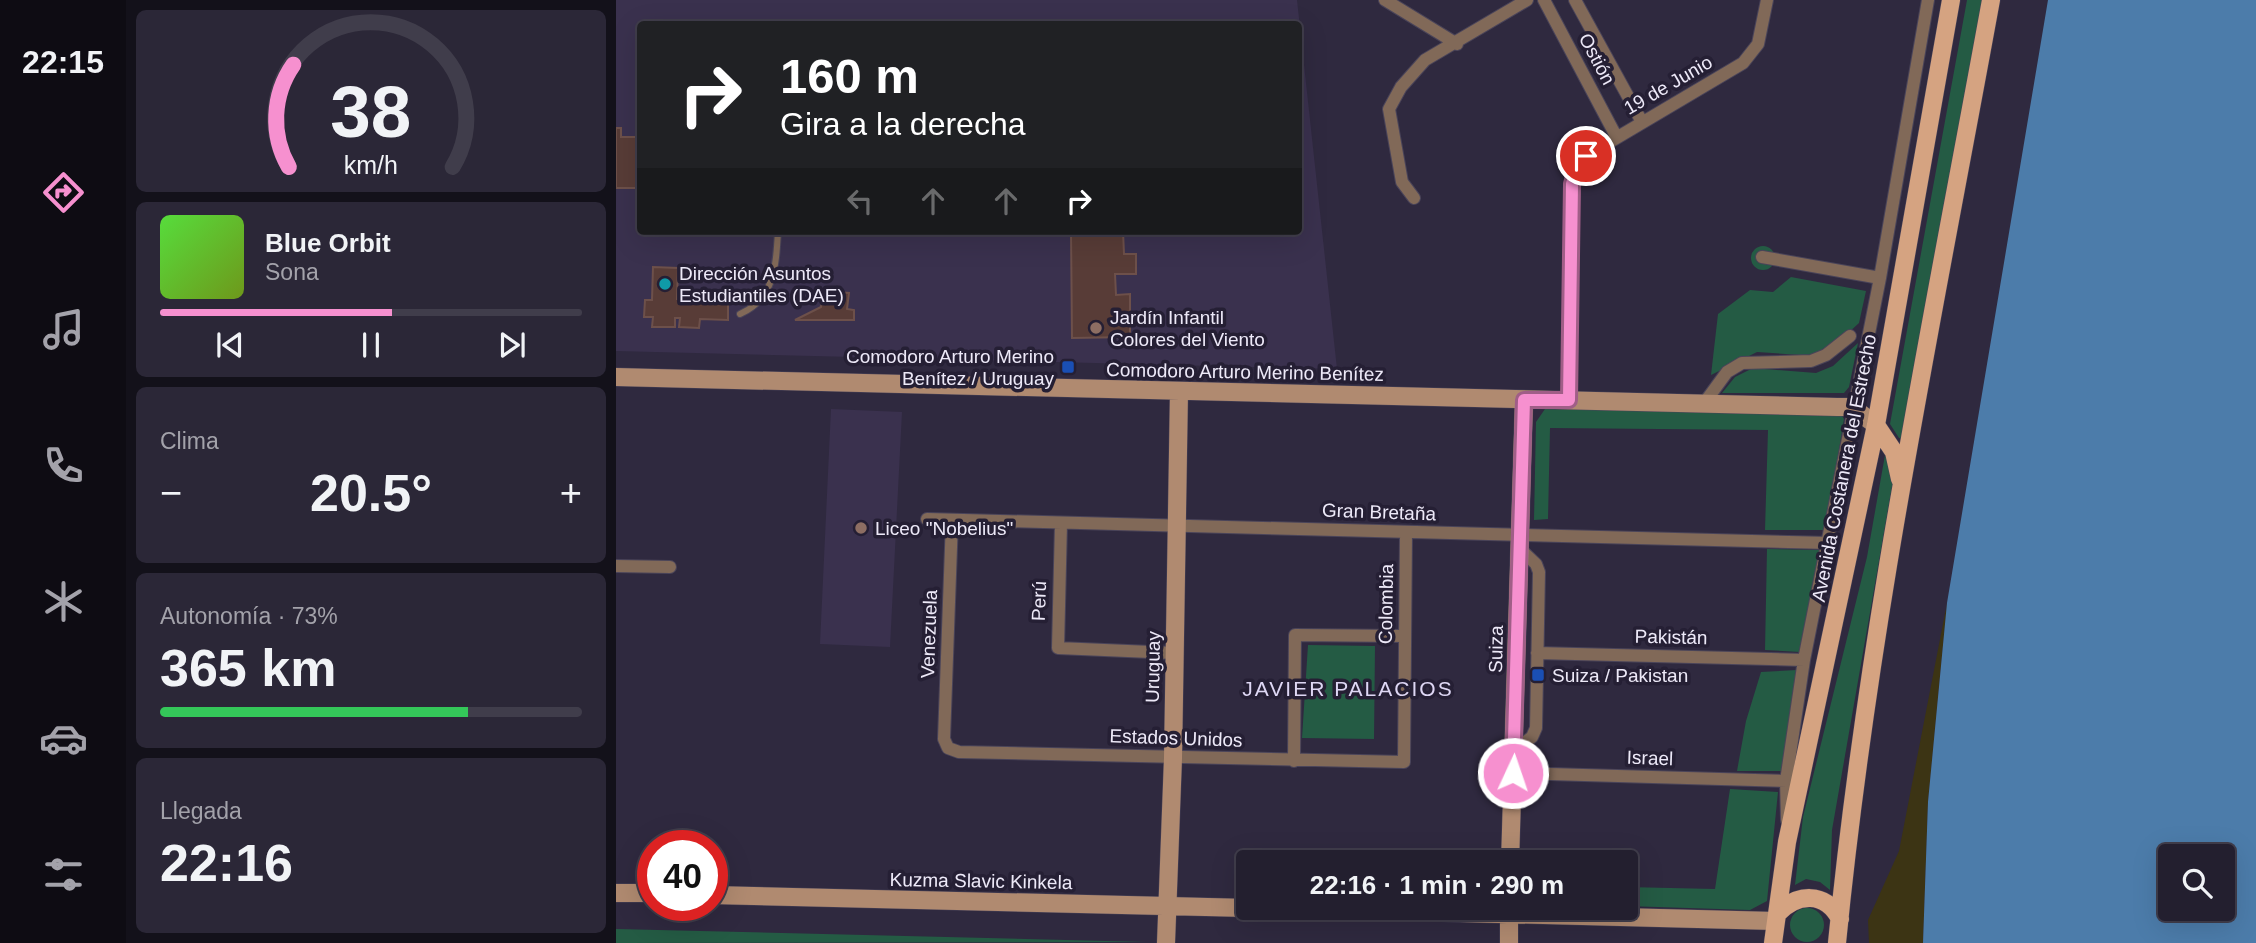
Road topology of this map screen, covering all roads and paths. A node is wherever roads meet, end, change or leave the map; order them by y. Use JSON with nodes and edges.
{"nodes":[{"id":1,"x":1385,"y":0,"type":"edge"},
{"id":2,"x":1527,"y":0,"type":"edge"},
{"id":3,"x":1544,"y":0,"type":"edge"},
{"id":4,"x":1575,"y":0,"type":"edge"},
{"id":5,"x":1767,"y":0,"type":"edge"},
{"id":6,"x":1928,"y":0,"type":"edge"},
{"id":7,"x":1951,"y":0,"type":"edge"},
{"id":8,"x":1991,"y":0,"type":"edge"},
{"id":9,"x":1457,"y":44,"type":"junction"},
{"id":10,"x":1642,"y":122,"type":"junction"},
{"id":11,"x":1616,"y":136,"type":"junction"},
{"id":12,"x":1414,"y":198,"type":"dead end"},
{"id":13,"x":778,"y":235,"type":"edge"},
{"id":14,"x":1762,"y":257,"type":"dead end"},
{"id":15,"x":1880,"y":278,"type":"junction"},
{"id":16,"x":740,"y":314,"type":"dead end"},
{"id":17,"x":1850,"y":336,"type":"dead end"},
{"id":18,"x":616,"y":377,"type":"edge"},
{"id":19,"x":1179,"y":391,"type":"junction"},
{"id":20,"x":1524,"y":400,"type":"junction"},
{"id":21,"x":1569,"y":400,"type":"junction"},
{"id":22,"x":1705,"y":402,"type":"junction"},
{"id":23,"x":1852,"y":407,"type":"junction"},
{"id":24,"x":1876,"y":425,"type":"junction"},
{"id":25,"x":1902,"y":493,"type":"junction"},
{"id":26,"x":927,"y":519,"type":"dead end"},
{"id":27,"x":953,"y":520,"type":"junction"},
{"id":28,"x":1061,"y":523,"type":"junction"},
{"id":29,"x":1176,"y":526,"type":"junction"},
{"id":30,"x":1406,"y":531,"type":"junction"},
{"id":31,"x":1519,"y":541,"type":"junction"},
{"id":32,"x":1829,"y":543,"type":"junction"},
{"id":33,"x":616,"y":566,"type":"edge"},
{"id":34,"x":670,"y":568,"type":"dead end"},
{"id":35,"x":1404,"y":636,"type":"junction"},
{"id":36,"x":1174,"y":653,"type":"junction"},
{"id":37,"x":1537,"y":653,"type":"junction"},
{"id":38,"x":1804,"y":660,"type":"junction"},
{"id":39,"x":948,"y":748,"type":"joint"},
{"id":40,"x":1514,"y":751,"type":"junction"},
{"id":41,"x":1172,"y":758,"type":"junction"},
{"id":42,"x":1294,"y":761,"type":"junction"},
{"id":43,"x":1404,"y":762,"type":"joint"},
{"id":44,"x":1513,"y":773,"type":"junction"},
{"id":45,"x":1786,"y":781,"type":"junction"},
{"id":46,"x":1787,"y":842,"type":"junction"},
{"id":47,"x":1510,"y":850,"type":"edge"},
{"id":48,"x":616,"y":892,"type":"edge"},
{"id":49,"x":637,"y":893,"type":"edge"},
{"id":50,"x":728,"y":895,"type":"edge"},
{"id":51,"x":1166,"y":906,"type":"junction"},
{"id":52,"x":1236,"y":908,"type":"edge"},
{"id":53,"x":1638,"y":918,"type":"edge"},
{"id":54,"x":1840,"y":919,"type":"junction"},
{"id":55,"x":1509,"y":920,"type":"edge"},
{"id":56,"x":1775,"y":926,"type":"edge"},
{"id":57,"x":1836,"y":941,"type":"edge"},
{"id":58,"x":1166,"y":943,"type":"edge"},
{"id":59,"x":1509,"y":943,"type":"edge"},
{"id":60,"x":1789,"y":943,"type":"edge"}],
"edges":[{"from":1,"to":9,"type":"street"},
{"from":2,"to":9,"type":"street"},
{"from":3,"to":11,"type":"street","name":"Ostión"},
{"from":4,"to":10,"type":"street","name":"Ostión"},
{"from":5,"to":10,"type":"street","name":"19 de Junio"},
{"from":6,"to":15,"type":"street"},
{"from":7,"to":24,"type":"main road","name":"Avenida Costanera del Estrecho"},
{"from":8,"to":25,"type":"main road"},
{"from":9,"to":12,"type":"street"},
{"from":10,"to":11,"type":"street","name":"19 de Junio"},
{"from":11,"to":21,"type":"street","name":"19 de Junio"},
{"from":13,"to":16,"type":"lane"},
{"from":14,"to":15,"type":"street"},
{"from":15,"to":23,"type":"street"},
{"from":17,"to":22,"type":"street"},
{"from":18,"to":19,"type":"street","name":"Comodoro Arturo Merino Benítez"},
{"from":19,"to":20,"type":"street","name":"Comodoro Arturo Merino Benítez"},
{"from":19,"to":29,"type":"street","name":"Uruguay"},
{"from":20,"to":21,"type":"street","name":"Comodoro Arturo Merino Benítez"},
{"from":20,"to":31,"type":"street","name":"Suiza"},
{"from":21,"to":22,"type":"street","name":"Comodoro Arturo Merino Benítez"},
{"from":22,"to":23,"type":"street","name":"Comodoro Arturo Merino Benítez"},
{"from":23,"to":24,"type":"street"},
{"from":23,"to":32,"type":"street"},
{"from":24,"to":25,"type":"main road"},
{"from":24,"to":46,"type":"main road","name":"Avenida Costanera del Estrecho"},
{"from":25,"to":54,"type":"main road"},
{"from":26,"to":27,"type":"street","name":"Gran Bretaña"},
{"from":27,"to":28,"type":"street","name":"Gran Bretaña"},
{"from":27,"to":39,"type":"street","name":"Venezuela"},
{"from":28,"to":29,"type":"street","name":"Gran Bretaña"},
{"from":28,"to":36,"type":"street","name":"Perú"},
{"from":29,"to":30,"type":"street","name":"Gran Bretaña"},
{"from":29,"to":36,"type":"street","name":"Uruguay"},
{"from":30,"to":31,"type":"street","name":"Gran Bretaña"},
{"from":30,"to":35,"type":"street","name":"Colombia"},
{"from":31,"to":32,"type":"street","name":"Gran Bretaña"},
{"from":31,"to":37,"type":"street"},
{"from":31,"to":40,"type":"street","name":"Suiza"},
{"from":32,"to":38,"type":"street"},
{"from":33,"to":34,"type":"street"},
{"from":35,"to":42,"type":"street"},
{"from":35,"to":43,"type":"street","name":"Colombia"},
{"from":36,"to":41,"type":"street","name":"Uruguay"},
{"from":37,"to":38,"type":"street","name":"Pakistán"},
{"from":37,"to":40,"type":"street"},
{"from":38,"to":45,"type":"street"},
{"from":39,"to":41,"type":"street","name":"Estados Unidos"},
{"from":40,"to":44,"type":"street","name":"Suiza"},
{"from":41,"to":42,"type":"street","name":"Estados Unidos"},
{"from":41,"to":51,"type":"street","name":"Uruguay"},
{"from":42,"to":43,"type":"street","name":"Estados Unidos"},
{"from":44,"to":45,"type":"street","name":"Israel"},
{"from":44,"to":47,"type":"street","name":"Suiza"},
{"from":45,"to":46,"type":"street"},
{"from":46,"to":56,"type":"main road","name":"Avenida Costanera del Estrecho"},
{"from":48,"to":49,"type":"street"},
{"from":50,"to":51,"type":"street","name":"Kuzma Slavic Kinkela"},
{"from":51,"to":52,"type":"street","name":"Kuzma Slavic Kinkela"},
{"from":51,"to":58,"type":"street","name":"Uruguay"},
{"from":53,"to":56,"type":"street"},
{"from":54,"to":56,"type":"main road"},
{"from":54,"to":57,"type":"main road"},
{"from":55,"to":59,"type":"street"},
{"from":56,"to":60,"type":"main road"}]}
